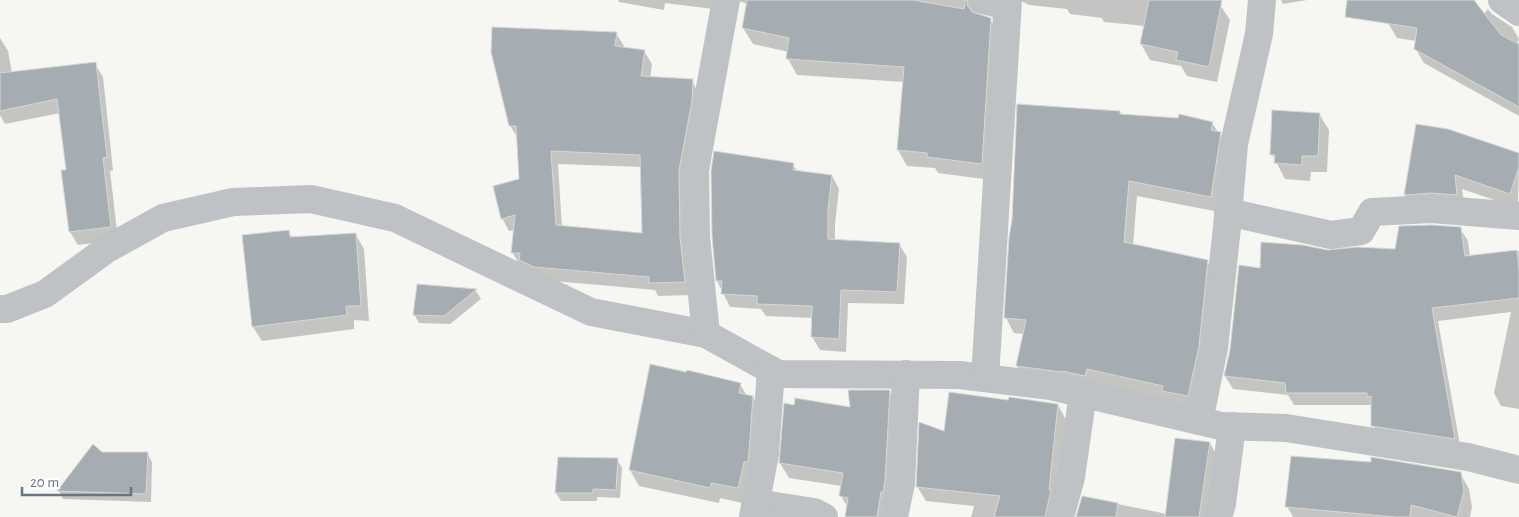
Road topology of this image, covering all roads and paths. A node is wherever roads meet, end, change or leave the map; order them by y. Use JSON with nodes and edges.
{"nodes":[{"id":1,"x":726,"y":0,"type":"edge"},
{"id":2,"x":1262,"y":0,"type":"edge"},
{"id":3,"x":1502,"y":0,"type":"edge"},
{"id":4,"x":999,"y":2,"type":"edge"},
{"id":5,"x":1519,"y":12,"type":"edge"},
{"id":6,"x":1228,"y":212,"type":"junction"},
{"id":7,"x":1519,"y":216,"type":"edge"},
{"id":8,"x":0,"y":309,"type":"edge"},
{"id":9,"x":706,"y":334,"type":"junction"},
{"id":10,"x":771,"y":370,"type":"junction"},
{"id":11,"x":906,"y":374,"type":"junction"},
{"id":12,"x":985,"y":378,"type":"junction"},
{"id":13,"x":1083,"y":393,"type":"junction"},
{"id":14,"x":1199,"y":421,"type":"junction"},
{"id":15,"x":1232,"y":426,"type":"junction"},
{"id":16,"x":1519,"y":470,"type":"edge"},
{"id":17,"x":754,"y":510,"type":"edge"},
{"id":18,"x":824,"y":517,"type":"edge"},
{"id":19,"x":894,"y":517,"type":"edge"},
{"id":20,"x":1060,"y":517,"type":"edge"},
{"id":21,"x":1218,"y":517,"type":"edge"}],
"edges":[{"from":1,"to":9,"type":"street"},
{"from":2,"to":6,"type":"street"},
{"from":3,"to":5,"type":"street"},
{"from":4,"to":12,"type":"street"},
{"from":6,"to":7,"type":"street"},
{"from":6,"to":14,"type":"street"},
{"from":8,"to":9,"type":"street"},
{"from":9,"to":10,"type":"street"},
{"from":10,"to":11,"type":"street"},
{"from":10,"to":17,"type":"street"},
{"from":11,"to":12,"type":"street"},
{"from":11,"to":19,"type":"street"},
{"from":12,"to":13,"type":"street"},
{"from":13,"to":14,"type":"street"},
{"from":13,"to":20,"type":"street"},
{"from":14,"to":15,"type":"street"},
{"from":15,"to":16,"type":"street"},
{"from":15,"to":21,"type":"street"},
{"from":17,"to":18,"type":"street"}]}
